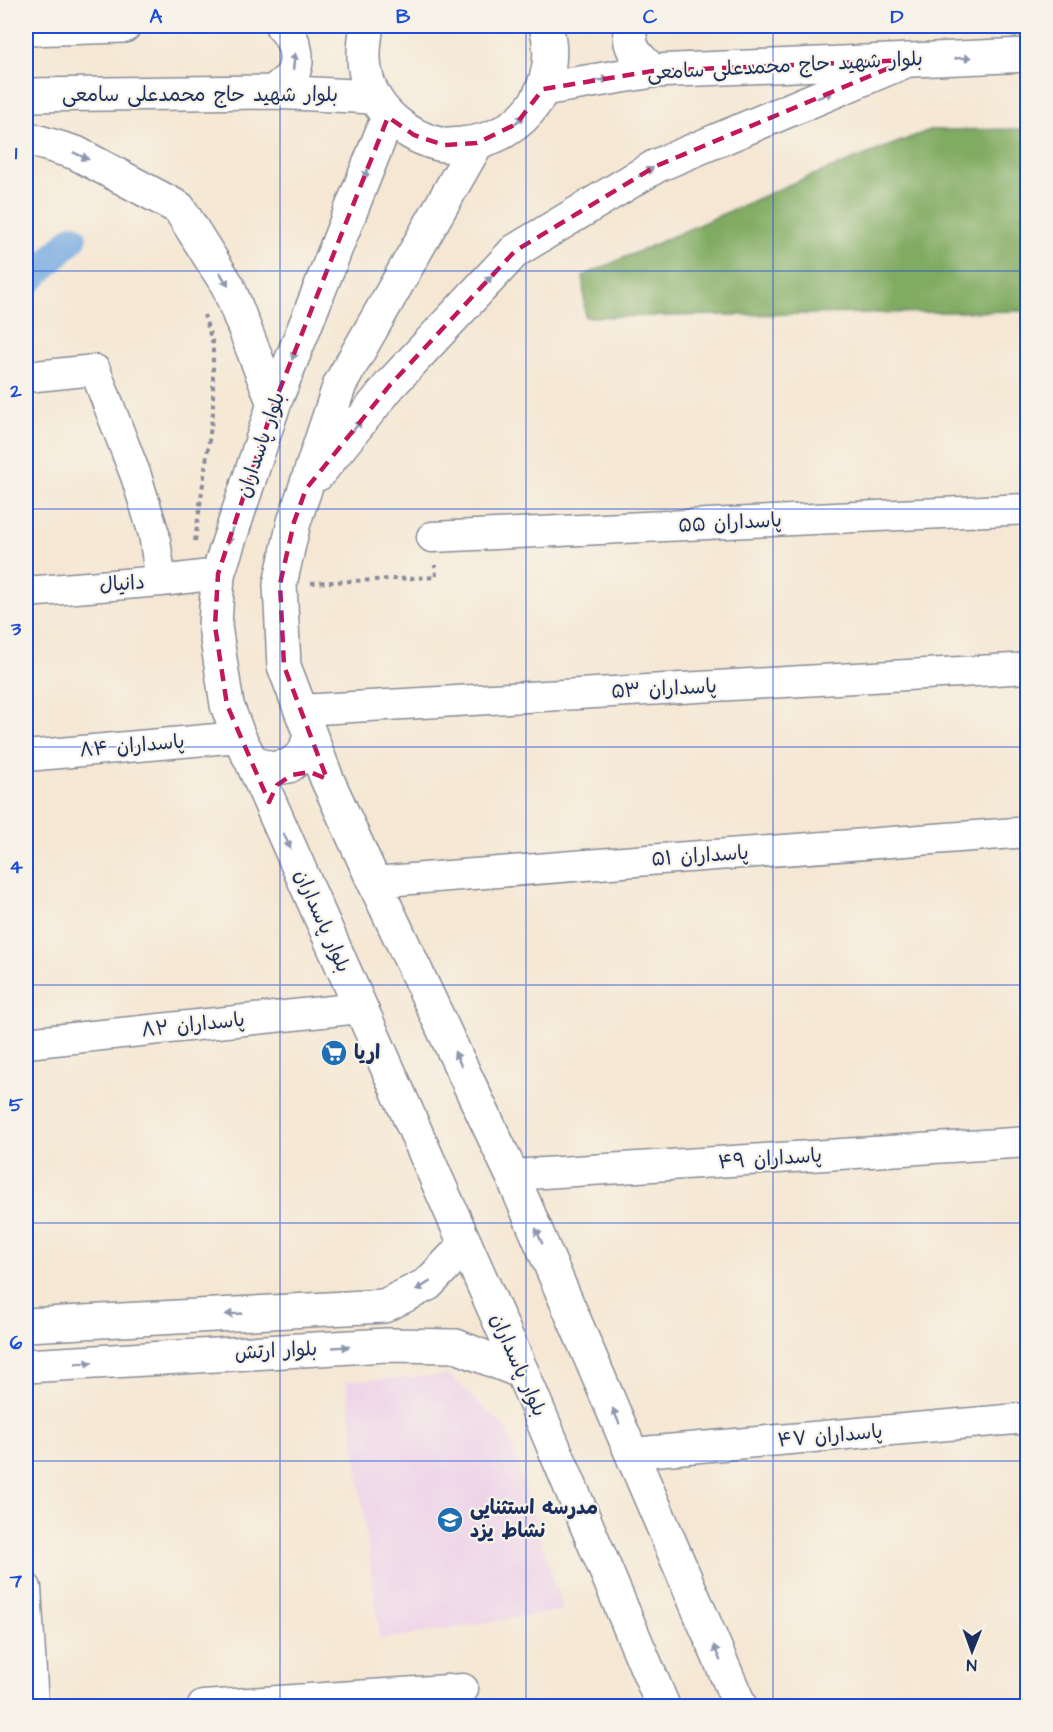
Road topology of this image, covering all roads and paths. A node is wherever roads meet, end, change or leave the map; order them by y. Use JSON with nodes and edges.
{"nodes":[{"id":1,"x":124,"y":26,"type":"edge"},
{"id":2,"x":282,"y":26,"type":"edge"},
{"id":3,"x":367,"y":26,"type":"edge"},
{"id":4,"x":546,"y":26,"type":"edge"},
{"id":5,"x":630,"y":26,"type":"edge"},
{"id":6,"x":26,"y":29,"type":"edge"},
{"id":7,"x":1028,"y":55,"type":"edge"},
{"id":8,"x":908,"y":60,"type":"junction"},
{"id":9,"x":652,"y":71,"type":"junction"},
{"id":10,"x":543,"y":89,"type":"junction"},
{"id":11,"x":273,"y":92,"type":"junction"},
{"id":12,"x":26,"y":95,"type":"edge"},
{"id":13,"x":381,"y":107,"type":"junction"},
{"id":14,"x":26,"y":138,"type":"edge"},
{"id":15,"x":477,"y":143,"type":"junction"},
{"id":16,"x":26,"y":174,"type":"edge"},
{"id":17,"x":45,"y":176,"type":"dead end"},
{"id":18,"x":203,"y":311,"type":"dead end"},
{"id":19,"x":26,"y":377,"type":"edge"},
{"id":20,"x":274,"y":404,"type":"junction"},
{"id":21,"x":306,"y":489,"type":"junction"},
{"id":22,"x":1028,"y":509,"type":"edge"},
{"id":23,"x":432,"y":537,"type":"joint"},
{"id":24,"x":189,"y":578,"type":"junction"},
{"id":25,"x":280,"y":584,"type":"junction"},
{"id":26,"x":26,"y":592,"type":"edge"},
{"id":27,"x":1028,"y":668,"type":"edge"},
{"id":28,"x":305,"y":723,"type":"junction"},
{"id":29,"x":245,"y":749,"type":"junction"},
{"id":30,"x":26,"y":756,"type":"edge"},
{"id":31,"x":327,"y":779,"type":"junction"},
{"id":32,"x":269,"y":802,"type":"junction"},
{"id":33,"x":1028,"y":832,"type":"edge"},
{"id":34,"x":374,"y":882,"type":"junction"},
{"id":35,"x":360,"y":1008,"type":"junction"},
{"id":36,"x":26,"y":1043,"type":"edge"},
{"id":37,"x":1028,"y":1142,"type":"edge"},
{"id":38,"x":512,"y":1175,"type":"junction"},
{"id":39,"x":465,"y":1245,"type":"junction"},
{"id":40,"x":26,"y":1325,"type":"edge"},
{"id":41,"x":26,"y":1366,"type":"edge"},
{"id":42,"x":522,"y":1372,"type":"junction"},
{"id":43,"x":1028,"y":1418,"type":"edge"},
{"id":44,"x":632,"y":1453,"type":"junction"},
{"id":45,"x":26,"y":1588,"type":"edge"},
{"id":46,"x":463,"y":1689,"type":"dead end"},
{"id":47,"x":275,"y":1704,"type":"edge"},
{"id":48,"x":33,"y":1707,"type":"edge"},
{"id":49,"x":203,"y":1707,"type":"edge"},
{"id":50,"x":663,"y":1707,"type":"edge"},
{"id":51,"x":741,"y":1707,"type":"edge"}],
"edges":[{"from":1,"to":6,"type":"main road"},
{"from":11,"to":2,"type":"main road","one_way":true},
{"from":3,"to":13,"type":"main road"},
{"from":4,"to":10,"type":"main road"},
{"from":5,"to":9,"type":"main road"},
{"from":8,"to":7,"type":"main road","name":"بلوار شهید حاج محمدعلی سامعی","one_way":true},
{"from":8,"to":9,"type":"main road","name":"بلوار شهید حاج محمدعلی سامعی"},
{"from":21,"to":8,"type":"main road","one_way":true},
{"from":10,"to":9,"type":"main road","name":"بلوار شهید حاج محمدعلی سامعی","one_way":true},
{"from":15,"to":10,"type":"main road","one_way":true},
{"from":11,"to":12,"type":"main road","name":"بلوار شهید حاج محمدعلی سامعی"},
{"from":11,"to":13,"type":"main road","name":"بلوار شهید حاج محمدعلی سامعی"},
{"from":13,"to":15,"type":"main road"},
{"from":13,"to":20,"type":"main road","name":"بلوار پاسداران","one_way":true},
{"from":14,"to":20,"type":"main road","one_way":true},
{"from":15,"to":21,"type":"main road"},
{"from":16,"to":17,"type":"path"},
{"from":18,"to":24,"type":"path"},
{"from":19,"to":24,"type":"street"},
{"from":20,"to":24,"type":"main road","name":"بلوار پاسداران","one_way":true},
{"from":21,"to":25,"type":"main road"},
{"from":22,"to":23,"type":"street","name":"پاسداران ۵۵"},
{"from":23,"to":25,"type":"path"},
{"from":24,"to":26,"type":"street","name":"دانیال"},
{"from":24,"to":29,"type":"main road","name":"بلوار پاسداران"},
{"from":25,"to":28,"type":"main road"},
{"from":27,"to":28,"type":"street","name":"پاسداران ۵۳"},
{"from":28,"to":29,"type":"main road"},
{"from":28,"to":31,"type":"main road"},
{"from":29,"to":30,"type":"street","name":"پاسداران ۸۴"},
{"from":29,"to":32,"type":"main road","name":"بلوار پاسداران"},
{"from":31,"to":32,"type":"main road"},
{"from":31,"to":34,"type":"main road"},
{"from":32,"to":35,"type":"main road","name":"بلوار پاسداران","one_way":true},
{"from":33,"to":34,"type":"street","name":"پاسداران ۵۱"},
{"from":38,"to":34,"type":"main road","one_way":true},
{"from":35,"to":36,"type":"street","name":"پاسداران ۸۲"},
{"from":35,"to":39,"type":"main road","name":"بلوار پاسداران"},
{"from":37,"to":38,"type":"street","name":"پاسداران ۴۹"},
{"from":44,"to":38,"type":"main road","one_way":true},
{"from":39,"to":40,"type":"main road","name":"بلوار ارتش","one_way":true},
{"from":39,"to":42,"type":"main road","name":"بلوار پاسداران"},
{"from":41,"to":42,"type":"main road","name":"بلوار ارتش","one_way":true},
{"from":42,"to":50,"type":"main road","name":"بلوار پاسداران"},
{"from":43,"to":44,"type":"street","name":"پاسداران ۴۷"},
{"from":51,"to":44,"type":"main road","one_way":true},
{"from":45,"to":48,"type":"street"},
{"from":46,"to":47,"type":"street"},
{"from":47,"to":49,"type":"street"}]}
